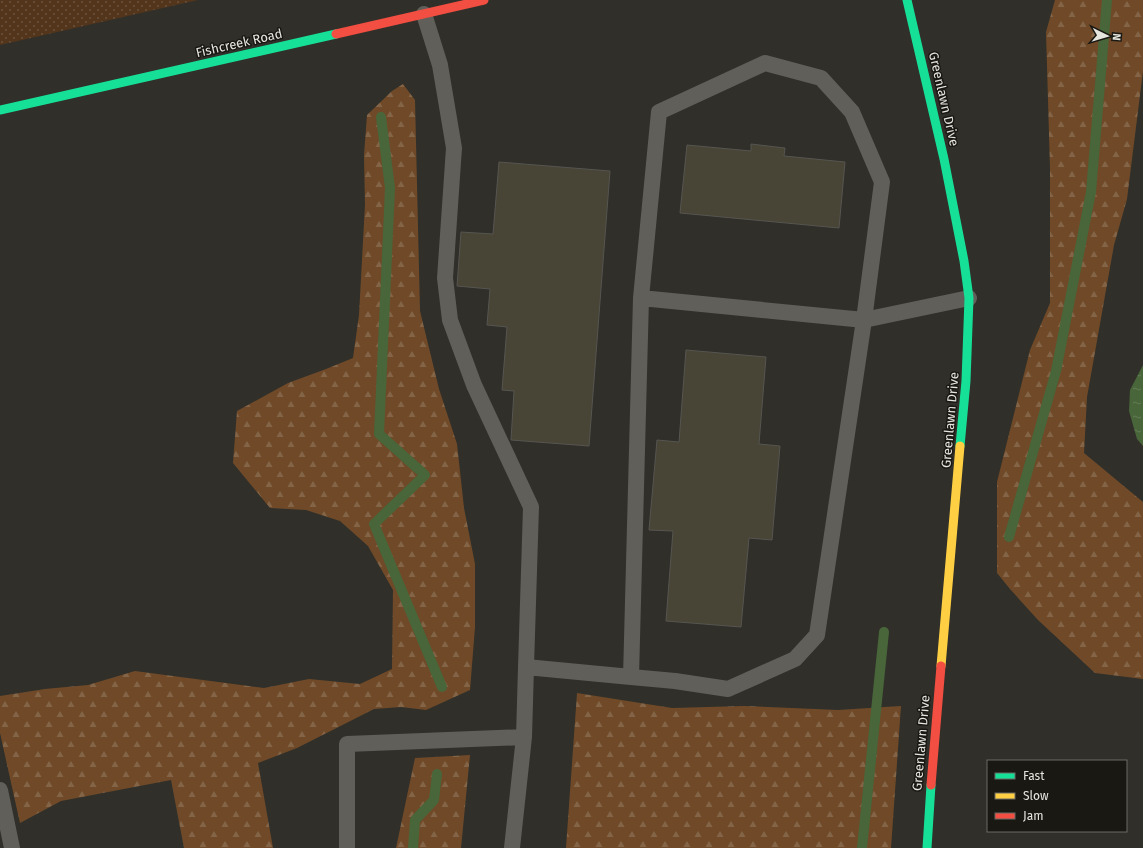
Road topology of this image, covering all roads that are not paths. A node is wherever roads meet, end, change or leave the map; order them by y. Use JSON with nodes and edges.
{"nodes":[{"id":1,"x":484,"y":0,"type":"edge"},
{"id":2,"x":907,"y":0,"type":"edge"},
{"id":3,"x":424,"y":14,"type":"junction"},
{"id":4,"x":0,"y":110,"type":"edge"},
{"id":5,"x":641,"y":298,"type":"junction"},
{"id":6,"x":969,"y":298,"type":"junction"},
{"id":7,"x":864,"y":320,"type":"junction"},
{"id":8,"x":526,"y":667,"type":"junction"},
{"id":9,"x":631,"y":676,"type":"junction"},
{"id":10,"x":524,"y":737,"type":"junction"},
{"id":11,"x":0,"y":790,"type":"edge"},
{"id":12,"x":12,"y":848,"type":"edge"},
{"id":13,"x":347,"y":848,"type":"edge"},
{"id":14,"x":512,"y":848,"type":"edge"},
{"id":15,"x":926,"y":848,"type":"edge"}],
"edges":[{"from":1,"to":3,"type":"street","name":"Fishcreek Road"},
{"from":2,"to":6,"type":"street","name":"Greenlawn Drive"},
{"from":3,"to":4,"type":"street","name":"Fishcreek Road"},
{"from":3,"to":8,"type":"lane"},
{"from":5,"to":7,"type":"lane"},
{"from":5,"to":7,"type":"lane"},
{"from":5,"to":9,"type":"lane"},
{"from":6,"to":7,"type":"lane"},
{"from":6,"to":15,"type":"street","name":"Greenlawn Drive"},
{"from":7,"to":9,"type":"lane"},
{"from":8,"to":9,"type":"lane"},
{"from":8,"to":10,"type":"lane"},
{"from":10,"to":13,"type":"lane"},
{"from":10,"to":14,"type":"lane"},
{"from":11,"to":12,"type":"lane"}]}
